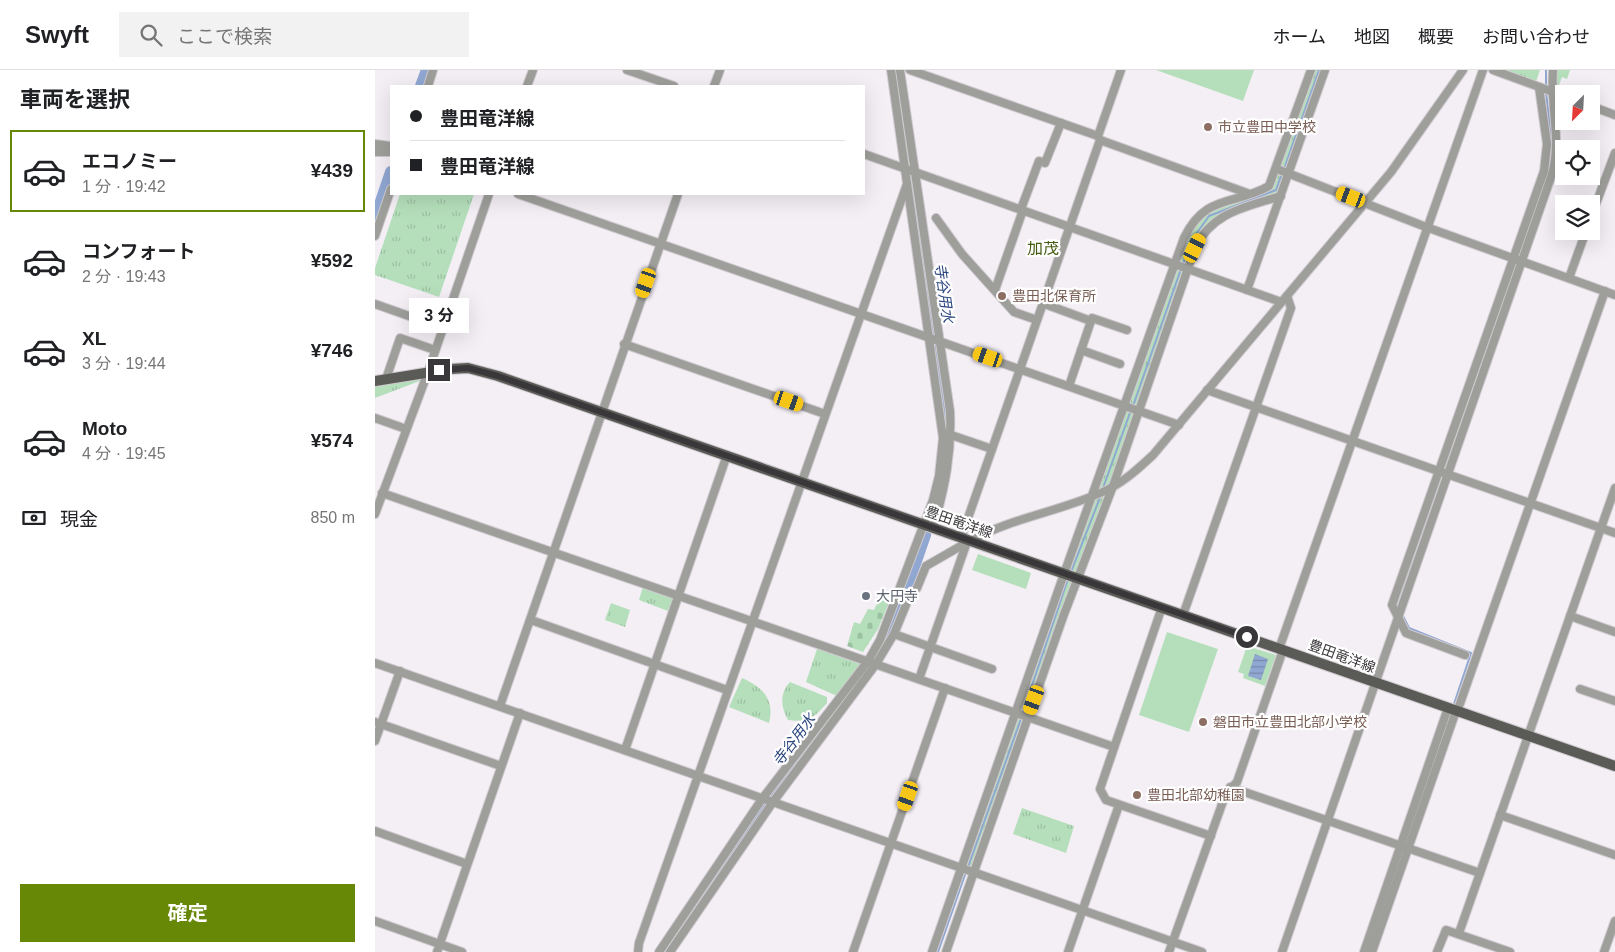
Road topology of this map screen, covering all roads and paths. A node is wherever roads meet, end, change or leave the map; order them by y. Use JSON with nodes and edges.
{"nodes":[{"id":1,"x":433,"y":70,"type":"edge"},
{"id":2,"x":533,"y":70,"type":"edge"},
{"id":3,"x":627,"y":70,"type":"edge"},
{"id":4,"x":720,"y":70,"type":"edge"},
{"id":5,"x":891,"y":70,"type":"edge"},
{"id":6,"x":899,"y":70,"type":"edge"},
{"id":7,"x":910,"y":70,"type":"edge"},
{"id":8,"x":1121,"y":70,"type":"edge"},
{"id":9,"x":1311,"y":70,"type":"edge"},
{"id":10,"x":1325,"y":70,"type":"edge"},
{"id":11,"x":1463,"y":70,"type":"edge"},
{"id":12,"x":1483,"y":70,"type":"edge"},
{"id":13,"x":1493,"y":70,"type":"edge"},
{"id":14,"x":1553,"y":70,"type":"edge"},
{"id":15,"x":427,"y":85,"type":"edge"},
{"id":16,"x":527,"y":85,"type":"edge"},
{"id":17,"x":671,"y":85,"type":"edge"},
{"id":18,"x":714,"y":85,"type":"edge"},
{"id":19,"x":1539,"y":87,"type":"junction"},
{"id":20,"x":1551,"y":91,"type":"junction"},
{"id":21,"x":1555,"y":93,"type":"edge"},
{"id":22,"x":1600,"y":109,"type":"edge"},
{"id":23,"x":1615,"y":115,"type":"edge"},
{"id":24,"x":1061,"y":123,"type":"junction"},
{"id":25,"x":1099,"y":138,"type":"junction"},
{"id":26,"x":375,"y":144,"type":"edge"},
{"id":27,"x":390,"y":148,"type":"edge"},
{"id":28,"x":390,"y":150,"type":"edge"},
{"id":29,"x":375,"y":152,"type":"edge"},
{"id":30,"x":1615,"y":153,"type":"edge"},
{"id":31,"x":865,"y":154,"type":"edge"},
{"id":32,"x":905,"y":169,"type":"junction"},
{"id":33,"x":1277,"y":169,"type":"junction"},
{"id":34,"x":914,"y":172,"type":"junction"},
{"id":35,"x":1289,"y":174,"type":"junction"},
{"id":36,"x":907,"y":182,"type":"junction"},
{"id":37,"x":390,"y":192,"type":"edge"},
{"id":38,"x":1250,"y":193,"type":"junction"},
{"id":39,"x":489,"y":195,"type":"edge"},
{"id":40,"x":522,"y":195,"type":"edge"},
{"id":41,"x":678,"y":195,"type":"edge"},
{"id":42,"x":1599,"y":195,"type":"edge"},
{"id":43,"x":1281,"y":196,"type":"junction"},
{"id":44,"x":1366,"y":203,"type":"junction"},
{"id":45,"x":1257,"y":204,"type":"junction"},
{"id":46,"x":1022,"y":210,"type":"junction"},
{"id":47,"x":936,"y":218,"type":"dead end"},
{"id":48,"x":1069,"y":226,"type":"junction"},
{"id":49,"x":1426,"y":226,"type":"junction"},
{"id":50,"x":375,"y":236,"type":"edge"},
{"id":51,"x":1583,"y":240,"type":"edge"},
{"id":52,"x":660,"y":243,"type":"junction"},
{"id":53,"x":1513,"y":258,"type":"junction"},
{"id":54,"x":1523,"y":260,"type":"junction"},
{"id":55,"x":1175,"y":264,"type":"junction"},
{"id":56,"x":1188,"y":268,"type":"junction"},
{"id":57,"x":1569,"y":278,"type":"junction"},
{"id":58,"x":995,"y":290,"type":"junction"},
{"id":59,"x":1247,"y":290,"type":"junction"},
{"id":60,"x":1605,"y":291,"type":"junction"},
{"id":61,"x":1615,"y":295,"type":"edge"},
{"id":62,"x":1287,"y":296,"type":"junction"},
{"id":63,"x":1281,"y":302,"type":"junction"},
{"id":64,"x":1042,"y":303,"type":"junction"},
{"id":65,"x":375,"y":304,"type":"edge"},
{"id":66,"x":860,"y":314,"type":"junction"},
{"id":67,"x":1037,"y":320,"type":"junction"},
{"id":68,"x":1091,"y":321,"type":"junction"},
{"id":69,"x":443,"y":328,"type":"junction"},
{"id":70,"x":1127,"y":330,"type":"dead end"},
{"id":71,"x":935,"y":339,"type":"junction"},
{"id":72,"x":624,"y":344,"type":"junction"},
{"id":73,"x":435,"y":350,"type":"junction"},
{"id":74,"x":1081,"y":350,"type":"junction"},
{"id":75,"x":1120,"y":364,"type":"dead end"},
{"id":76,"x":1020,"y":368,"type":"junction"},
{"id":77,"x":427,"y":372,"type":"junction"},
{"id":78,"x":380,"y":379,"type":"edge"},
{"id":79,"x":1069,"y":386,"type":"junction"},
{"id":80,"x":1207,"y":390,"type":"junction"},
{"id":81,"x":1126,"y":405,"type":"junction"},
{"id":82,"x":1256,"y":407,"type":"junction"},
{"id":83,"x":1139,"y":410,"type":"junction"},
{"id":84,"x":603,"y":413,"type":"junction"},
{"id":85,"x":825,"y":414,"type":"junction"},
{"id":86,"x":375,"y":418,"type":"edge"},
{"id":87,"x":1179,"y":425,"type":"junction"},
{"id":88,"x":406,"y":429,"type":"junction"},
{"id":89,"x":951,"y":435,"type":"junction"},
{"id":90,"x":1351,"y":440,"type":"junction"},
{"id":91,"x":992,"y":449,"type":"junction"},
{"id":92,"x":727,"y":456,"type":"junction"},
{"id":93,"x":1439,"y":471,"type":"junction"},
{"id":94,"x":1448,"y":474,"type":"junction"},
{"id":95,"x":801,"y":482,"type":"junction"},
{"id":96,"x":1113,"y":486,"type":"junction"},
{"id":97,"x":1615,"y":488,"type":"edge"},
{"id":98,"x":382,"y":494,"type":"junction"},
{"id":99,"x":1091,"y":496,"type":"junction"},
{"id":100,"x":1531,"y":503,"type":"junction"},
{"id":101,"x":375,"y":514,"type":"edge"},
{"id":102,"x":928,"y":526,"type":"junction"},
{"id":103,"x":1601,"y":528,"type":"junction"},
{"id":104,"x":1615,"y":533,"type":"edge"},
{"id":105,"x":966,"y":540,"type":"junction"},
{"id":106,"x":554,"y":553,"type":"junction"},
{"id":107,"x":1071,"y":576,"type":"junction"},
{"id":108,"x":678,"y":595,"type":"junction"},
{"id":109,"x":1162,"y":608,"type":"junction"},
{"id":110,"x":1183,"y":614,"type":"junction"},
{"id":111,"x":1571,"y":616,"type":"junction"},
{"id":112,"x":1398,"y":619,"type":"junction"},
{"id":113,"x":531,"y":620,"type":"junction"},
{"id":114,"x":751,"y":621,"type":"junction"},
{"id":115,"x":1615,"y":632,"type":"edge"},
{"id":116,"x":894,"y":634,"type":"junction"},
{"id":117,"x":931,"y":646,"type":"junction"},
{"id":118,"x":1281,"y":649,"type":"junction"},
{"id":119,"x":1465,"y":655,"type":"dead end"},
{"id":120,"x":872,"y":662,"type":"junction"},
{"id":121,"x":375,"y":663,"type":"edge"},
{"id":122,"x":655,"y":663,"type":"junction"},
{"id":123,"x":992,"y":669,"type":"dead end"},
{"id":124,"x":399,"y":671,"type":"junction"},
{"id":125,"x":919,"y":679,"type":"junction"},
{"id":126,"x":1376,"y":683,"type":"junction"},
{"id":127,"x":945,"y":688,"type":"junction"},
{"id":128,"x":1580,"y":689,"type":"dead end"},
{"id":129,"x":727,"y":690,"type":"junction"},
{"id":130,"x":1615,"y":701,"type":"edge"},
{"id":131,"x":500,"y":706,"type":"junction"},
{"id":132,"x":1453,"y":710,"type":"junction"},
{"id":133,"x":1015,"y":712,"type":"junction"},
{"id":134,"x":520,"y":713,"type":"junction"},
{"id":135,"x":1028,"y":716,"type":"junction"},
{"id":136,"x":378,"y":723,"type":"edge"},
{"id":137,"x":1527,"y":736,"type":"junction"},
{"id":138,"x":375,"y":741,"type":"edge"},
{"id":139,"x":1114,"y":747,"type":"junction"},
{"id":140,"x":625,"y":750,"type":"junction"},
{"id":141,"x":501,"y":766,"type":"junction"},
{"id":142,"x":1615,"y":766,"type":"edge"},
{"id":143,"x":697,"y":776,"type":"junction"},
{"id":144,"x":1230,"y":787,"type":"junction"},
{"id":145,"x":768,"y":801,"type":"junction"},
{"id":146,"x":1119,"y":805,"type":"junction"},
{"id":147,"x":1500,"y":815,"type":"junction"},
{"id":148,"x":1327,"y":822,"type":"junction"},
{"id":149,"x":375,"y":832,"type":"edge"},
{"id":150,"x":1211,"y":836,"type":"junction"},
{"id":151,"x":891,"y":843,"type":"junction"},
{"id":152,"x":1404,"y":848,"type":"junction"},
{"id":153,"x":1615,"y":855,"type":"edge"},
{"id":154,"x":467,"y":864,"type":"junction"},
{"id":155,"x":961,"y":868,"type":"junction"},
{"id":156,"x":973,"y":872,"type":"junction"},
{"id":157,"x":1480,"y":873,"type":"junction"},
{"id":158,"x":1083,"y":910,"type":"junction"},
{"id":159,"x":375,"y":921,"type":"edge"},
{"id":160,"x":1615,"y":921,"type":"edge"},
{"id":161,"x":1459,"y":933,"type":"junction"},
{"id":162,"x":1173,"y":942,"type":"junction"},
{"id":163,"x":438,"y":948,"type":"edge"},
{"id":164,"x":1497,"y":950,"type":"edge"},
{"id":165,"x":462,"y":952,"type":"edge"},
{"id":166,"x":638,"y":952,"type":"edge"},
{"id":167,"x":659,"y":952,"type":"edge"},
{"id":168,"x":669,"y":952,"type":"edge"},
{"id":169,"x":853,"y":952,"type":"edge"},
{"id":170,"x":932,"y":952,"type":"edge"},
{"id":171,"x":946,"y":952,"type":"edge"},
{"id":172,"x":1068,"y":952,"type":"edge"},
{"id":173,"x":1169,"y":952,"type":"edge"},
{"id":174,"x":1202,"y":952,"type":"edge"},
{"id":175,"x":1282,"y":952,"type":"edge"},
{"id":176,"x":1364,"y":952,"type":"edge"},
{"id":177,"x":1372,"y":952,"type":"edge"},
{"id":178,"x":1437,"y":952,"type":"edge"},
{"id":179,"x":1510,"y":952,"type":"edge"},
{"id":180,"x":1604,"y":952,"type":"edge"}],
"edges":[{"from":1,"to":15,"type":"street"},
{"from":2,"to":16,"type":"street"},
{"from":3,"to":17,"type":"street"},
{"from":4,"to":18,"type":"street"},
{"from":5,"to":32,"type":"street"},
{"from":6,"to":34,"type":"street"},
{"from":7,"to":24,"type":"street"},
{"from":8,"to":25,"type":"street"},
{"from":9,"to":33,"type":"street"},
{"from":10,"to":35,"type":"street"},
{"from":11,"to":44,"type":"street"},
{"from":12,"to":49,"type":"street"},
{"from":13,"to":19,"type":"street"},
{"from":14,"to":20,"type":"street"},
{"from":19,"to":20,"type":"street"},
{"from":19,"to":53,"type":"street"},
{"from":20,"to":21,"type":"street"},
{"from":20,"to":54,"type":"street"},
{"from":22,"to":23,"type":"street"},
{"from":24,"to":25,"type":"street"},
{"from":24,"to":46,"type":"street"},
{"from":25,"to":38,"type":"street"},
{"from":25,"to":48,"type":"street"},
{"from":26,"to":27,"type":"street"},
{"from":28,"to":29,"type":"street"},
{"from":30,"to":42,"type":"street"},
{"from":31,"to":32,"type":"street"},
{"from":32,"to":34,"type":"street"},
{"from":32,"to":36,"type":"street"},
{"from":33,"to":35,"type":"street"},
{"from":33,"to":38,"type":"street"},
{"from":34,"to":46,"type":"street"},
{"from":34,"to":71,"type":"street"},
{"from":35,"to":43,"type":"street"},
{"from":35,"to":44,"type":"street"},
{"from":36,"to":66,"type":"street"},
{"from":36,"to":71,"type":"street"},
{"from":37,"to":50,"type":"street"},
{"from":38,"to":45,"type":"street"},
{"from":38,"to":55,"type":"street"},
{"from":39,"to":69,"type":"street"},
{"from":40,"to":52,"type":"street"},
{"from":41,"to":52,"type":"street"},
{"from":43,"to":45,"type":"street"},
{"from":43,"to":59,"type":"street"},
{"from":44,"to":49,"type":"street"},
{"from":44,"to":62,"type":"street"},
{"from":45,"to":56,"type":"street"},
{"from":46,"to":48,"type":"street"},
{"from":46,"to":58,"type":"street"},
{"from":47,"to":58,"type":"street"},
{"from":48,"to":55,"type":"street"},
{"from":48,"to":64,"type":"street"},
{"from":49,"to":53,"type":"street"},
{"from":49,"to":90,"type":"street"},
{"from":51,"to":57,"type":"street"},
{"from":52,"to":66,"type":"street"},
{"from":52,"to":72,"type":"street"},
{"from":53,"to":54,"type":"street"},
{"from":53,"to":93,"type":"street"},
{"from":54,"to":57,"type":"street"},
{"from":54,"to":94,"type":"street"},
{"from":55,"to":56,"type":"street"},
{"from":55,"to":81,"type":"street"},
{"from":56,"to":59,"type":"street"},
{"from":56,"to":83,"type":"street"},
{"from":57,"to":60,"type":"street"},
{"from":58,"to":67,"type":"street"},
{"from":59,"to":63,"type":"street"},
{"from":60,"to":61,"type":"street"},
{"from":60,"to":100,"type":"street"},
{"from":62,"to":63,"type":"street"},
{"from":62,"to":82,"type":"street"},
{"from":63,"to":80,"type":"street"},
{"from":64,"to":67,"type":"street"},
{"from":64,"to":68,"type":"street"},
{"from":65,"to":69,"type":"street"},
{"from":66,"to":71,"type":"street"},
{"from":66,"to":85,"type":"street"},
{"from":67,"to":76,"type":"street"},
{"from":68,"to":70,"type":"street"},
{"from":68,"to":74,"type":"street"},
{"from":69,"to":73,"type":"street"},
{"from":71,"to":76,"type":"street"},
{"from":71,"to":89,"type":"street"},
{"from":71,"to":102,"type":"street"},
{"from":72,"to":84,"type":"street"},
{"from":72,"to":85,"type":"street"},
{"from":73,"to":77,"type":"street"},
{"from":73,"to":78,"type":"street"},
{"from":74,"to":75,"type":"street"},
{"from":74,"to":79,"type":"street"},
{"from":76,"to":79,"type":"street"},
{"from":76,"to":91,"type":"street"},
{"from":77,"to":78,"type":"main road","name":"豊田竜洋線"},
{"from":77,"to":84,"type":"main road","name":"豊田竜洋線"},
{"from":77,"to":88,"type":"street"},
{"from":79,"to":81,"type":"street"},
{"from":80,"to":82,"type":"street"},
{"from":80,"to":87,"type":"street"},
{"from":81,"to":83,"type":"street"},
{"from":81,"to":99,"type":"street"},
{"from":82,"to":90,"type":"street"},
{"from":82,"to":110,"type":"street"},
{"from":83,"to":87,"type":"street"},
{"from":83,"to":96,"type":"street"},
{"from":84,"to":92,"type":"main road","name":"豊田竜洋線"},
{"from":84,"to":106,"type":"street"},
{"from":85,"to":95,"type":"street"},
{"from":86,"to":88,"type":"street"},
{"from":87,"to":96,"type":"street"},
{"from":88,"to":98,"type":"street"},
{"from":89,"to":91,"type":"street"},
{"from":89,"to":102,"type":"street"},
{"from":90,"to":93,"type":"street"},
{"from":90,"to":118,"type":"street"},
{"from":91,"to":105,"type":"street"},
{"from":92,"to":95,"type":"main road","name":"豊田竜洋線"},
{"from":92,"to":108,"type":"street"},
{"from":93,"to":94,"type":"street"},
{"from":93,"to":112,"type":"street"},
{"from":94,"to":100,"type":"street"},
{"from":94,"to":112,"type":"street"},
{"from":95,"to":102,"type":"main road","name":"豊田竜洋線"},
{"from":95,"to":114,"type":"street"},
{"from":96,"to":99,"type":"street"},
{"from":96,"to":107,"type":"street"},
{"from":97,"to":103,"type":"street"},
{"from":98,"to":101,"type":"street"},
{"from":98,"to":106,"type":"street"},
{"from":99,"to":105,"type":"street"},
{"from":99,"to":107,"type":"street"},
{"from":100,"to":103,"type":"street"},
{"from":100,"to":132,"type":"street"},
{"from":102,"to":105,"type":"main road","name":"豊田竜洋線"},
{"from":102,"to":120,"type":"street"},
{"from":103,"to":104,"type":"street"},
{"from":103,"to":111,"type":"street"},
{"from":105,"to":107,"type":"main road","name":"豊田竜洋線"},
{"from":105,"to":116,"type":"street"},
{"from":105,"to":117,"type":"street"},
{"from":106,"to":108,"type":"street"},
{"from":106,"to":113,"type":"street"},
{"from":107,"to":109,"type":"main road","name":"豊田竜洋線"},
{"from":107,"to":133,"type":"street"},
{"from":107,"to":135,"type":"street"},
{"from":108,"to":114,"type":"street"},
{"from":108,"to":122,"type":"street"},
{"from":109,"to":110,"type":"main road","name":"豊田竜洋線"},
{"from":109,"to":139,"type":"street"},
{"from":110,"to":118,"type":"main road","name":"豊田竜洋線"},
{"from":111,"to":115,"type":"street"},
{"from":111,"to":137,"type":"street"},
{"from":112,"to":119,"type":"street"},
{"from":112,"to":126,"type":"street"},
{"from":113,"to":122,"type":"street"},
{"from":113,"to":131,"type":"street"},
{"from":114,"to":120,"type":"street"},
{"from":114,"to":129,"type":"street"},
{"from":116,"to":117,"type":"street"},
{"from":116,"to":120,"type":"street"},
{"from":117,"to":123,"type":"street"},
{"from":117,"to":125,"type":"street"},
{"from":118,"to":126,"type":"main road","name":"豊田竜洋線"},
{"from":118,"to":144,"type":"street"},
{"from":120,"to":125,"type":"street"},
{"from":120,"to":145,"type":"street"},
{"from":121,"to":124,"type":"street"},
{"from":122,"to":129,"type":"street"},
{"from":122,"to":140,"type":"street"},
{"from":124,"to":131,"type":"street"},
{"from":124,"to":136,"type":"street"},
{"from":125,"to":127,"type":"street"},
{"from":126,"to":132,"type":"main road","name":"豊田竜洋線"},
{"from":126,"to":148,"type":"street"},
{"from":127,"to":133,"type":"street"},
{"from":127,"to":151,"type":"street"},
{"from":128,"to":130,"type":"street"},
{"from":129,"to":143,"type":"street"},
{"from":131,"to":134,"type":"street"},
{"from":132,"to":137,"type":"main road","name":"豊田竜洋線"},
{"from":132,"to":152,"type":"street"},
{"from":133,"to":135,"type":"street"},
{"from":133,"to":155,"type":"street"},
{"from":134,"to":140,"type":"street"},
{"from":134,"to":141,"type":"street"},
{"from":135,"to":139,"type":"street"},
{"from":135,"to":156,"type":"street"},
{"from":136,"to":138,"type":"street"},
{"from":136,"to":141,"type":"street"},
{"from":137,"to":142,"type":"main road","name":"豊田竜洋線"},
{"from":137,"to":147,"type":"street"},
{"from":139,"to":146,"type":"street"},
{"from":140,"to":143,"type":"street"},
{"from":141,"to":154,"type":"street"},
{"from":143,"to":145,"type":"street"},
{"from":143,"to":166,"type":"street"},
{"from":144,"to":148,"type":"street"},
{"from":144,"to":150,"type":"street"},
{"from":145,"to":151,"type":"street"},
{"from":145,"to":167,"type":"street"},
{"from":145,"to":168,"type":"street"},
{"from":146,"to":150,"type":"street"},
{"from":146,"to":158,"type":"street"},
{"from":147,"to":153,"type":"street"},
{"from":147,"to":157,"type":"street"},
{"from":148,"to":152,"type":"street"},
{"from":148,"to":175,"type":"street"},
{"from":149,"to":154,"type":"street"},
{"from":150,"to":162,"type":"street"},
{"from":151,"to":155,"type":"street"},
{"from":151,"to":169,"type":"street"},
{"from":152,"to":157,"type":"street"},
{"from":152,"to":176,"type":"street"},
{"from":152,"to":177,"type":"street"},
{"from":154,"to":163,"type":"street"},
{"from":155,"to":156,"type":"street"},
{"from":155,"to":170,"type":"street"},
{"from":156,"to":158,"type":"street"},
{"from":156,"to":171,"type":"street"},
{"from":157,"to":161,"type":"street"},
{"from":158,"to":162,"type":"street"},
{"from":158,"to":172,"type":"street"},
{"from":159,"to":163,"type":"street"},
{"from":160,"to":180,"type":"street"},
{"from":161,"to":164,"type":"street"},
{"from":161,"to":178,"type":"street"},
{"from":162,"to":173,"type":"street"},
{"from":162,"to":174,"type":"street"},
{"from":163,"to":165,"type":"street"},
{"from":164,"to":179,"type":"street"}]}
